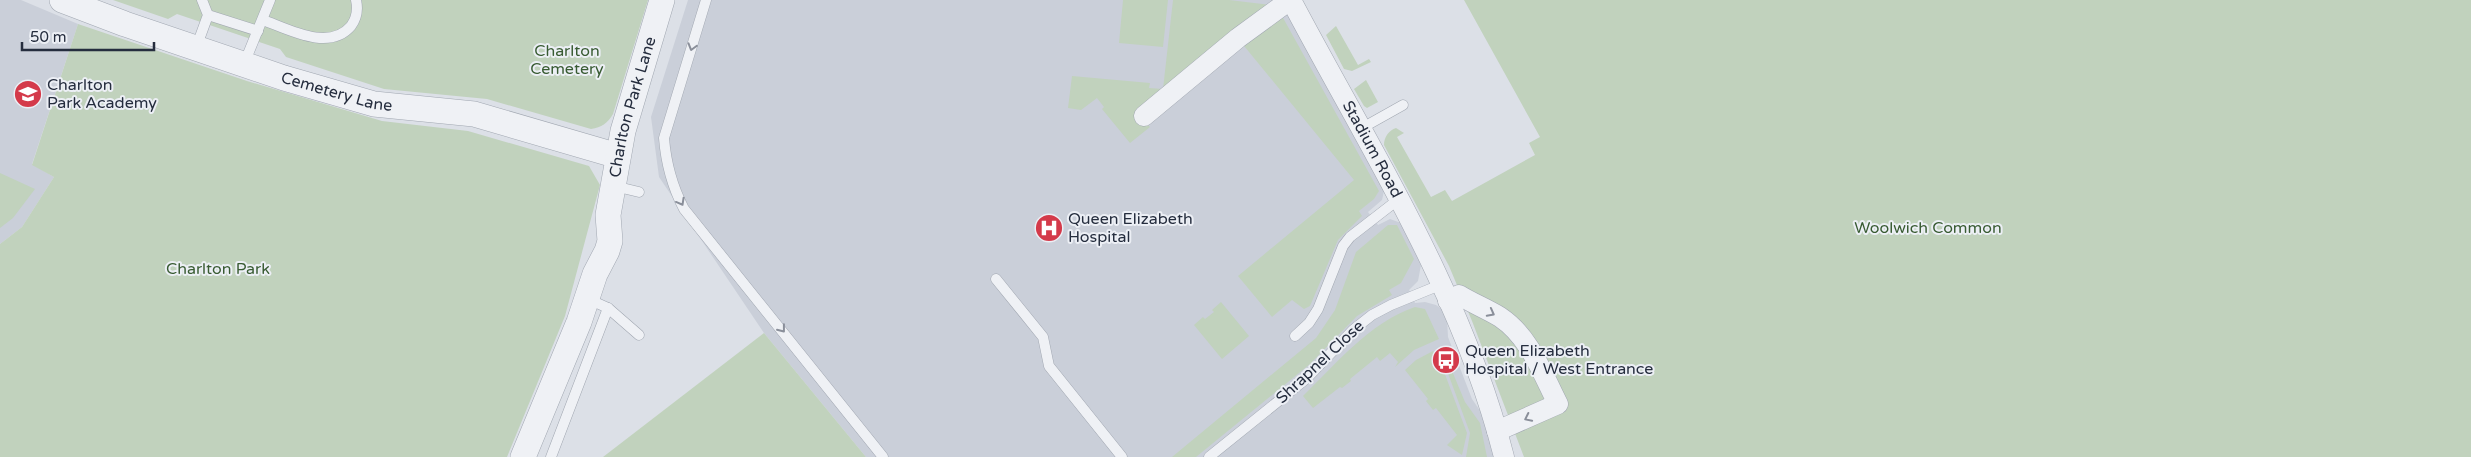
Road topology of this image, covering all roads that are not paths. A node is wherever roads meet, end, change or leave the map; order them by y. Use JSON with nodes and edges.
{"nodes":[{"id":1,"x":62,"y":0,"type":"edge"},
{"id":2,"x":202,"y":0,"type":"edge"},
{"id":3,"x":270,"y":0,"type":"edge"},
{"id":4,"x":356,"y":0,"type":"edge"},
{"id":5,"x":662,"y":0,"type":"edge"},
{"id":6,"x":706,"y":0,"type":"edge"},
{"id":7,"x":1290,"y":0,"type":"edge"},
{"id":8,"x":208,"y":14,"type":"junction"},
{"id":9,"x":263,"y":20,"type":"junction"},
{"id":10,"x":258,"y":31,"type":"junction"},
{"id":11,"x":196,"y":48,"type":"junction"},
{"id":12,"x":244,"y":65,"type":"junction"},
{"id":13,"x":1403,"y":105,"type":"dead end"},
{"id":14,"x":1144,"y":116,"type":"dead end"},
{"id":15,"x":1362,"y":128,"type":"junction"},
{"id":16,"x":618,"y":156,"type":"junction"},
{"id":17,"x":613,"y":185,"type":"junction"},
{"id":18,"x":639,"y":192,"type":"dead end"},
{"id":19,"x":1399,"y":199,"type":"junction"},
{"id":20,"x":996,"y":279,"type":"dead end"},
{"id":21,"x":1444,"y":293,"type":"junction"},
{"id":22,"x":598,"y":303,"type":"junction"},
{"id":23,"x":639,"y":335,"type":"dead end"},
{"id":24,"x":1295,"y":336,"type":"dead end"},
{"id":25,"x":1497,"y":431,"type":"junction"},
{"id":26,"x":524,"y":457,"type":"edge"},
{"id":27,"x":552,"y":457,"type":"edge"},
{"id":28,"x":883,"y":457,"type":"edge"},
{"id":29,"x":1122,"y":457,"type":"edge"},
{"id":30,"x":1210,"y":457,"type":"edge"},
{"id":31,"x":1504,"y":457,"type":"edge"}],
"edges":[{"from":1,"to":11,"type":"street","name":"Cemetery Lane"},
{"from":2,"to":8,"type":"lane"},
{"from":3,"to":9,"type":"lane"},
{"from":4,"to":9,"type":"lane"},
{"from":5,"to":16,"type":"street","name":"Charlton Park Lane"},
{"from":6,"to":28,"type":"lane","one_way":true},
{"from":7,"to":14,"type":"street"},
{"from":7,"to":15,"type":"street","name":"Stadium Road"},
{"from":8,"to":10,"type":"lane"},
{"from":8,"to":11,"type":"lane"},
{"from":9,"to":10,"type":"lane"},
{"from":10,"to":12,"type":"lane"},
{"from":11,"to":12,"type":"street","name":"Cemetery Lane"},
{"from":12,"to":16,"type":"street","name":"Cemetery Lane"},
{"from":13,"to":15,"type":"lane"},
{"from":15,"to":19,"type":"street","name":"Stadium Road"},
{"from":16,"to":17,"type":"street","name":"Charlton Park Lane"},
{"from":17,"to":18,"type":"lane"},
{"from":17,"to":22,"type":"street","name":"Charlton Park Lane"},
{"from":19,"to":21,"type":"street","name":"Stadium Road"},
{"from":19,"to":24,"type":"lane"},
{"from":20,"to":29,"type":"lane"},
{"from":21,"to":25,"type":"street","name":"Stadium Road"},
{"from":21,"to":25,"type":"street","one_way":true},
{"from":21,"to":30,"type":"lane","name":"Shrapnel Close"},
{"from":22,"to":23,"type":"lane"},
{"from":22,"to":26,"type":"street","name":"Charlton Park Lane"},
{"from":22,"to":27,"type":"lane"},
{"from":25,"to":31,"type":"street","name":"Stadium Road"}]}
